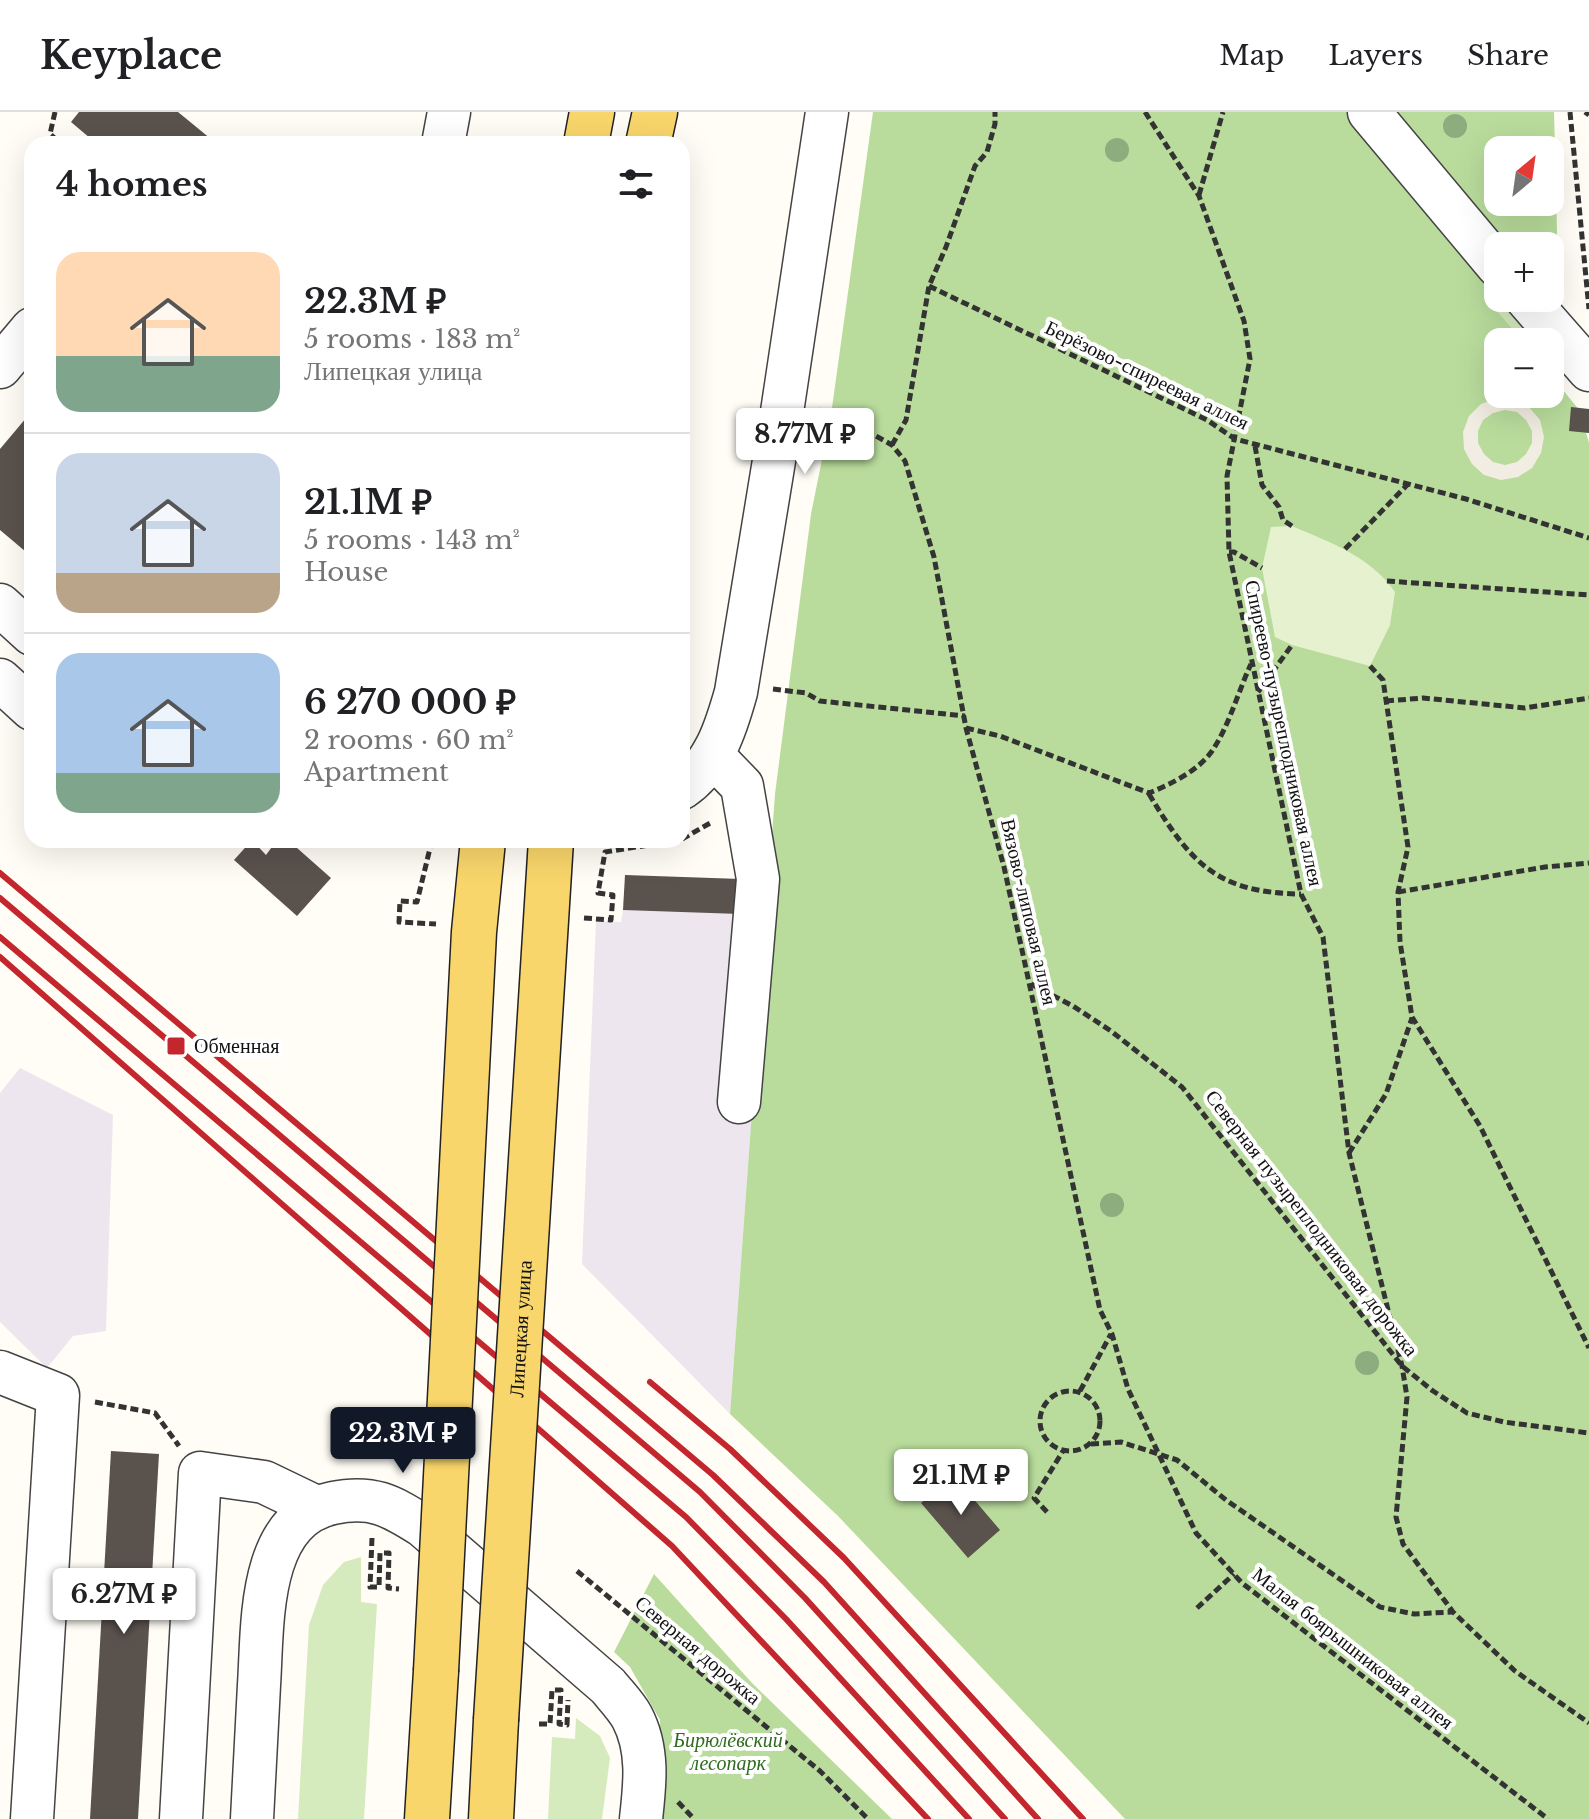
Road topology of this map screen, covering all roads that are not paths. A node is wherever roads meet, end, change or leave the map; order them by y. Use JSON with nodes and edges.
{"nodes":[{"id":1,"x":449,"y":112,"type":"edge"},
{"id":2,"x":592,"y":112,"type":"edge"},
{"id":3,"x":827,"y":112,"type":"edge"},
{"id":4,"x":1369,"y":112,"type":"edge"},
{"id":5,"x":444,"y":136,"type":"edge"},
{"id":6,"x":588,"y":136,"type":"edge"},
{"id":7,"x":1484,"y":249,"type":"edge"},
{"id":8,"x":1538,"y":312,"type":"edge"},
{"id":9,"x":24,"y":338,"type":"edge"},
{"id":10,"x":0,"y":367,"type":"edge"},
{"id":11,"x":1589,"y":370,"type":"edge"},
{"id":12,"x":0,"y":605,"type":"edge"},
{"id":13,"x":24,"y":627,"type":"edge"},
{"id":14,"x":0,"y":680,"type":"edge"},
{"id":15,"x":24,"y":702,"type":"edge"},
{"id":16,"x":712,"y":755,"type":"junction"},
{"id":17,"x":690,"y":783,"type":"edge"},
{"id":18,"x":482,"y":848,"type":"edge"},
{"id":19,"x":550,"y":848,"type":"edge"},
{"id":20,"x":739,"y":1102,"type":"dead end"},
{"id":21,"x":0,"y":1372,"type":"edge"},
{"id":22,"x":316,"y":1507,"type":"junction"},
{"id":23,"x":32,"y":1819,"type":"edge"},
{"id":24,"x":181,"y":1819,"type":"edge"},
{"id":25,"x":252,"y":1819,"type":"edge"},
{"id":26,"x":427,"y":1819,"type":"edge"},
{"id":27,"x":491,"y":1819,"type":"edge"},
{"id":28,"x":641,"y":1819,"type":"edge"}],
"edges":[{"from":1,"to":5,"type":"street"},
{"from":2,"to":6,"type":"main road"},
{"from":3,"to":16,"type":"street"},
{"from":4,"to":7,"type":"street"},
{"from":8,"to":11,"type":"street"},
{"from":9,"to":10,"type":"street"},
{"from":12,"to":13,"type":"street"},
{"from":14,"to":15,"type":"street"},
{"from":16,"to":17,"type":"street"},
{"from":16,"to":20,"type":"street"},
{"from":18,"to":26,"type":"main road","bridge":true},
{"from":19,"to":27,"type":"main road","name":"Липецкая улица","bridge":true},
{"from":21,"to":23,"type":"street"},
{"from":22,"to":24,"type":"street"},
{"from":22,"to":25,"type":"street"},
{"from":22,"to":28,"type":"street"}]}
